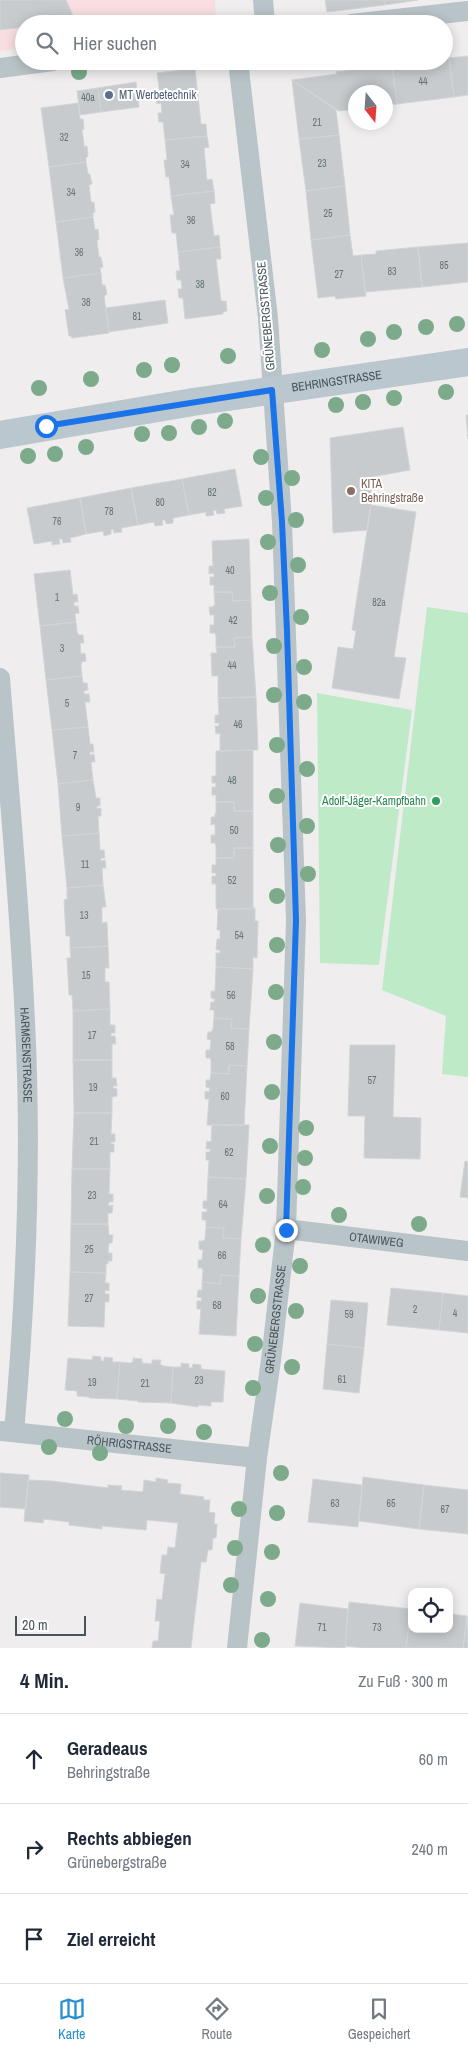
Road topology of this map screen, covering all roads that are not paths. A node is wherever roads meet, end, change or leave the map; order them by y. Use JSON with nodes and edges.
{"nodes":[{"id":1,"x":263,"y":0,"type":"edge"},
{"id":2,"x":468,"y":11,"type":"edge"},
{"id":3,"x":264,"y":15,"type":"edge"},
{"id":4,"x":432,"y":15,"type":"edge"},
{"id":5,"x":15,"y":66,"type":"edge"},
{"id":6,"x":0,"y":68,"type":"edge"},
{"id":7,"x":239,"y":70,"type":"edge"},
{"id":8,"x":468,"y":362,"type":"edge"},
{"id":9,"x":272,"y":390,"type":"junction"},
{"id":10,"x":0,"y":435,"type":"edge"},
{"id":11,"x":0,"y":678,"type":"edge"},
{"id":12,"x":286,"y":1230,"type":"junction"},
{"id":13,"x":468,"y":1251,"type":"edge"},
{"id":14,"x":7,"y":1431,"type":"edge"},
{"id":15,"x":257,"y":1458,"type":"junction"},
{"id":16,"x":236,"y":1648,"type":"edge"}],
"edges":[{"from":1,"to":3,"type":"street"},
{"from":2,"to":4,"type":"street"},
{"from":5,"to":6,"type":"street"},
{"from":7,"to":9,"type":"street","name":"GRÜNEBERGSTRASSE"},
{"from":8,"to":9,"type":"main road","name":"BEHRINGSTRASSE"},
{"from":9,"to":10,"type":"main road","name":"BEHRINGSTRASSE"},
{"from":9,"to":12,"type":"street","name":"GRÜNEBERGSTRASSE"},
{"from":11,"to":14,"type":"street","name":"HARMSENSTRASSE"},
{"from":12,"to":13,"type":"street","name":"OTAWIWEG"},
{"from":12,"to":15,"type":"street","name":"GRÜNEBERGSTRASSE"},
{"from":14,"to":15,"type":"street","name":"RÖHRIGSTRASSE"},
{"from":15,"to":16,"type":"street","name":"GRÜNEBERGSTRASSE"}]}
